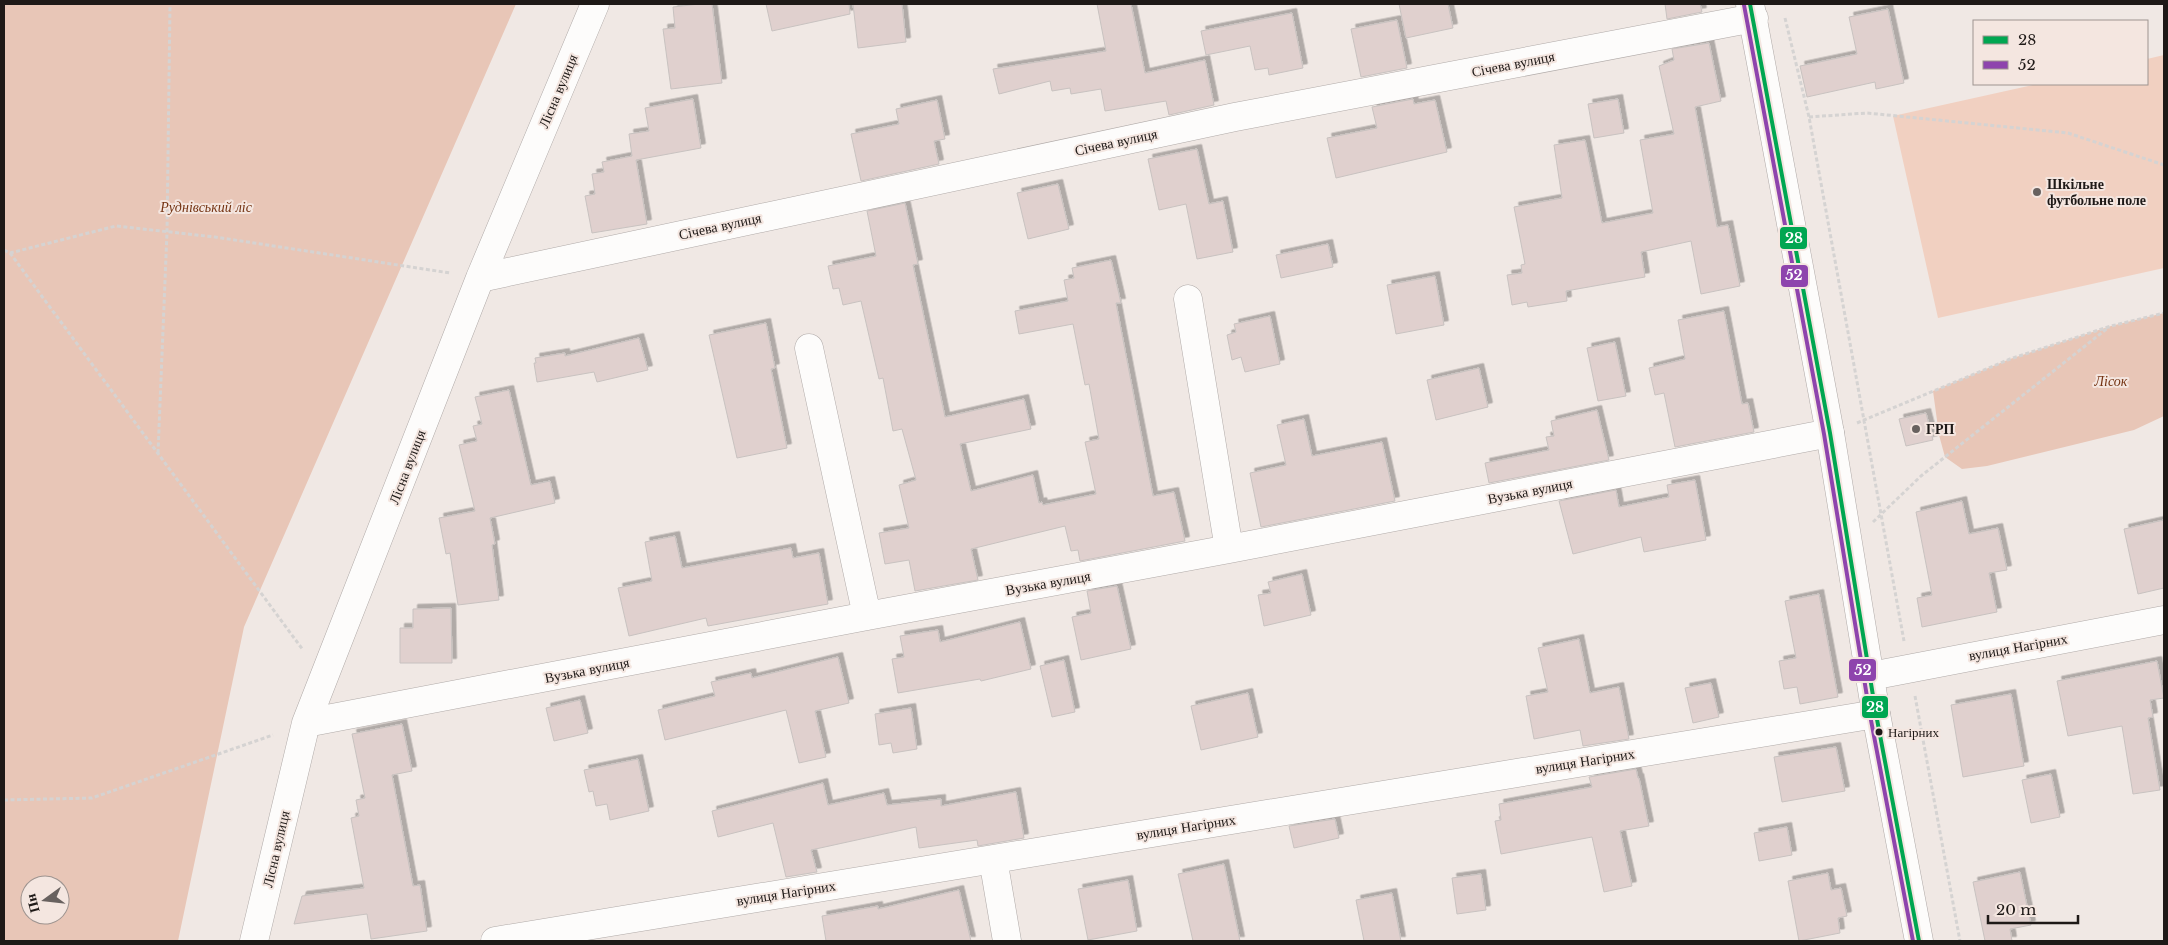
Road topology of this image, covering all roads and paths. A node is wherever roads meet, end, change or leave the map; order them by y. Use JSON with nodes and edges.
{"nodes":[{"id":1,"x":170,"y":4,"type":"edge"},
{"id":2,"x":595,"y":4,"type":"edge"},
{"id":3,"x":1752,"y":11,"type":"edge"},
{"id":4,"x":1784,"y":13,"type":"dead end"},
{"id":5,"x":1809,"y":117,"type":"junction"},
{"id":6,"x":2164,"y":165,"type":"edge"},
{"id":7,"x":167,"y":232,"type":"junction"},
{"id":8,"x":4,"y":250,"type":"edge"},
{"id":9,"x":10,"y":252,"type":"junction"},
{"id":10,"x":480,"y":278,"type":"junction"},
{"id":11,"x":1188,"y":299,"type":"dead end"},
{"id":12,"x":2164,"y":313,"type":"edge"},
{"id":13,"x":2110,"y":326,"type":"junction"},
{"id":14,"x":809,"y":348,"type":"dead end"},
{"id":15,"x":1864,"y":420,"type":"junction"},
{"id":16,"x":1830,"y":433,"type":"junction"},
{"id":17,"x":158,"y":454,"type":"junction"},
{"id":18,"x":1882,"y":516,"type":"junction"},
{"id":19,"x":1849,"y":541,"type":"junction"},
{"id":20,"x":1229,"y":550,"type":"junction"},
{"id":21,"x":867,"y":616,"type":"junction"},
{"id":22,"x":2164,"y":620,"type":"edge"},
{"id":23,"x":1909,"y":667,"type":"junction"},
{"id":24,"x":1872,"y":676,"type":"junction"},
{"id":25,"x":324,"y":679,"type":"junction"},
{"id":26,"x":1876,"y":714,"type":"junction"},
{"id":27,"x":306,"y":723,"type":"junction"},
{"id":28,"x":4,"y":800,"type":"edge"},
{"id":29,"x":993,"y":859,"type":"junction"},
{"id":30,"x":254,"y":941,"type":"edge"},
{"id":31,"x":495,"y":941,"type":"edge"},
{"id":32,"x":1007,"y":941,"type":"edge"},
{"id":33,"x":1919,"y":941,"type":"edge"},
{"id":34,"x":1960,"y":941,"type":"edge"}],
"edges":[{"from":1,"to":7,"type":"path"},
{"from":2,"to":10,"type":"street","name":"Лісна вулиця"},
{"from":3,"to":10,"type":"street","name":"Січева вулиця"},
{"from":3,"to":16,"type":"street"},
{"from":4,"to":5,"type":"path"},
{"from":5,"to":6,"type":"path"},
{"from":5,"to":15,"type":"path"},
{"from":7,"to":9,"type":"path"},
{"from":7,"to":10,"type":"path"},
{"from":7,"to":17,"type":"path"},
{"from":8,"to":9,"type":"path"},
{"from":9,"to":17,"type":"path"},
{"from":10,"to":25,"type":"street","name":"Лісна вулиця"},
{"from":11,"to":20,"type":"street"},
{"from":12,"to":13,"type":"path"},
{"from":13,"to":15,"type":"path"},
{"from":13,"to":18,"type":"path"},
{"from":14,"to":21,"type":"street"},
{"from":15,"to":16,"type":"path"},
{"from":15,"to":18,"type":"path"},
{"from":16,"to":19,"type":"street"},
{"from":16,"to":20,"type":"street","name":"Вузька вулиця"},
{"from":17,"to":25,"type":"path"},
{"from":18,"to":19,"type":"path"},
{"from":18,"to":23,"type":"path"},
{"from":19,"to":24,"type":"street"},
{"from":20,"to":21,"type":"street","name":"Вузька вулиця"},
{"from":21,"to":27,"type":"street","name":"Вузька вулиця"},
{"from":22,"to":23,"type":"street","name":"вулиця Нагірних"},
{"from":23,"to":24,"type":"street","name":"вулиця Нагірних"},
{"from":23,"to":34,"type":"path"},
{"from":24,"to":26,"type":"street"},
{"from":25,"to":27,"type":"street","name":"Лісна вулиця"},
{"from":26,"to":29,"type":"street","name":"вулиця Нагірних"},
{"from":26,"to":33,"type":"street"},
{"from":27,"to":28,"type":"path"},
{"from":27,"to":30,"type":"street","name":"Лісна вулиця"},
{"from":29,"to":31,"type":"street","name":"вулиця Нагірних"},
{"from":29,"to":32,"type":"street"}]}
